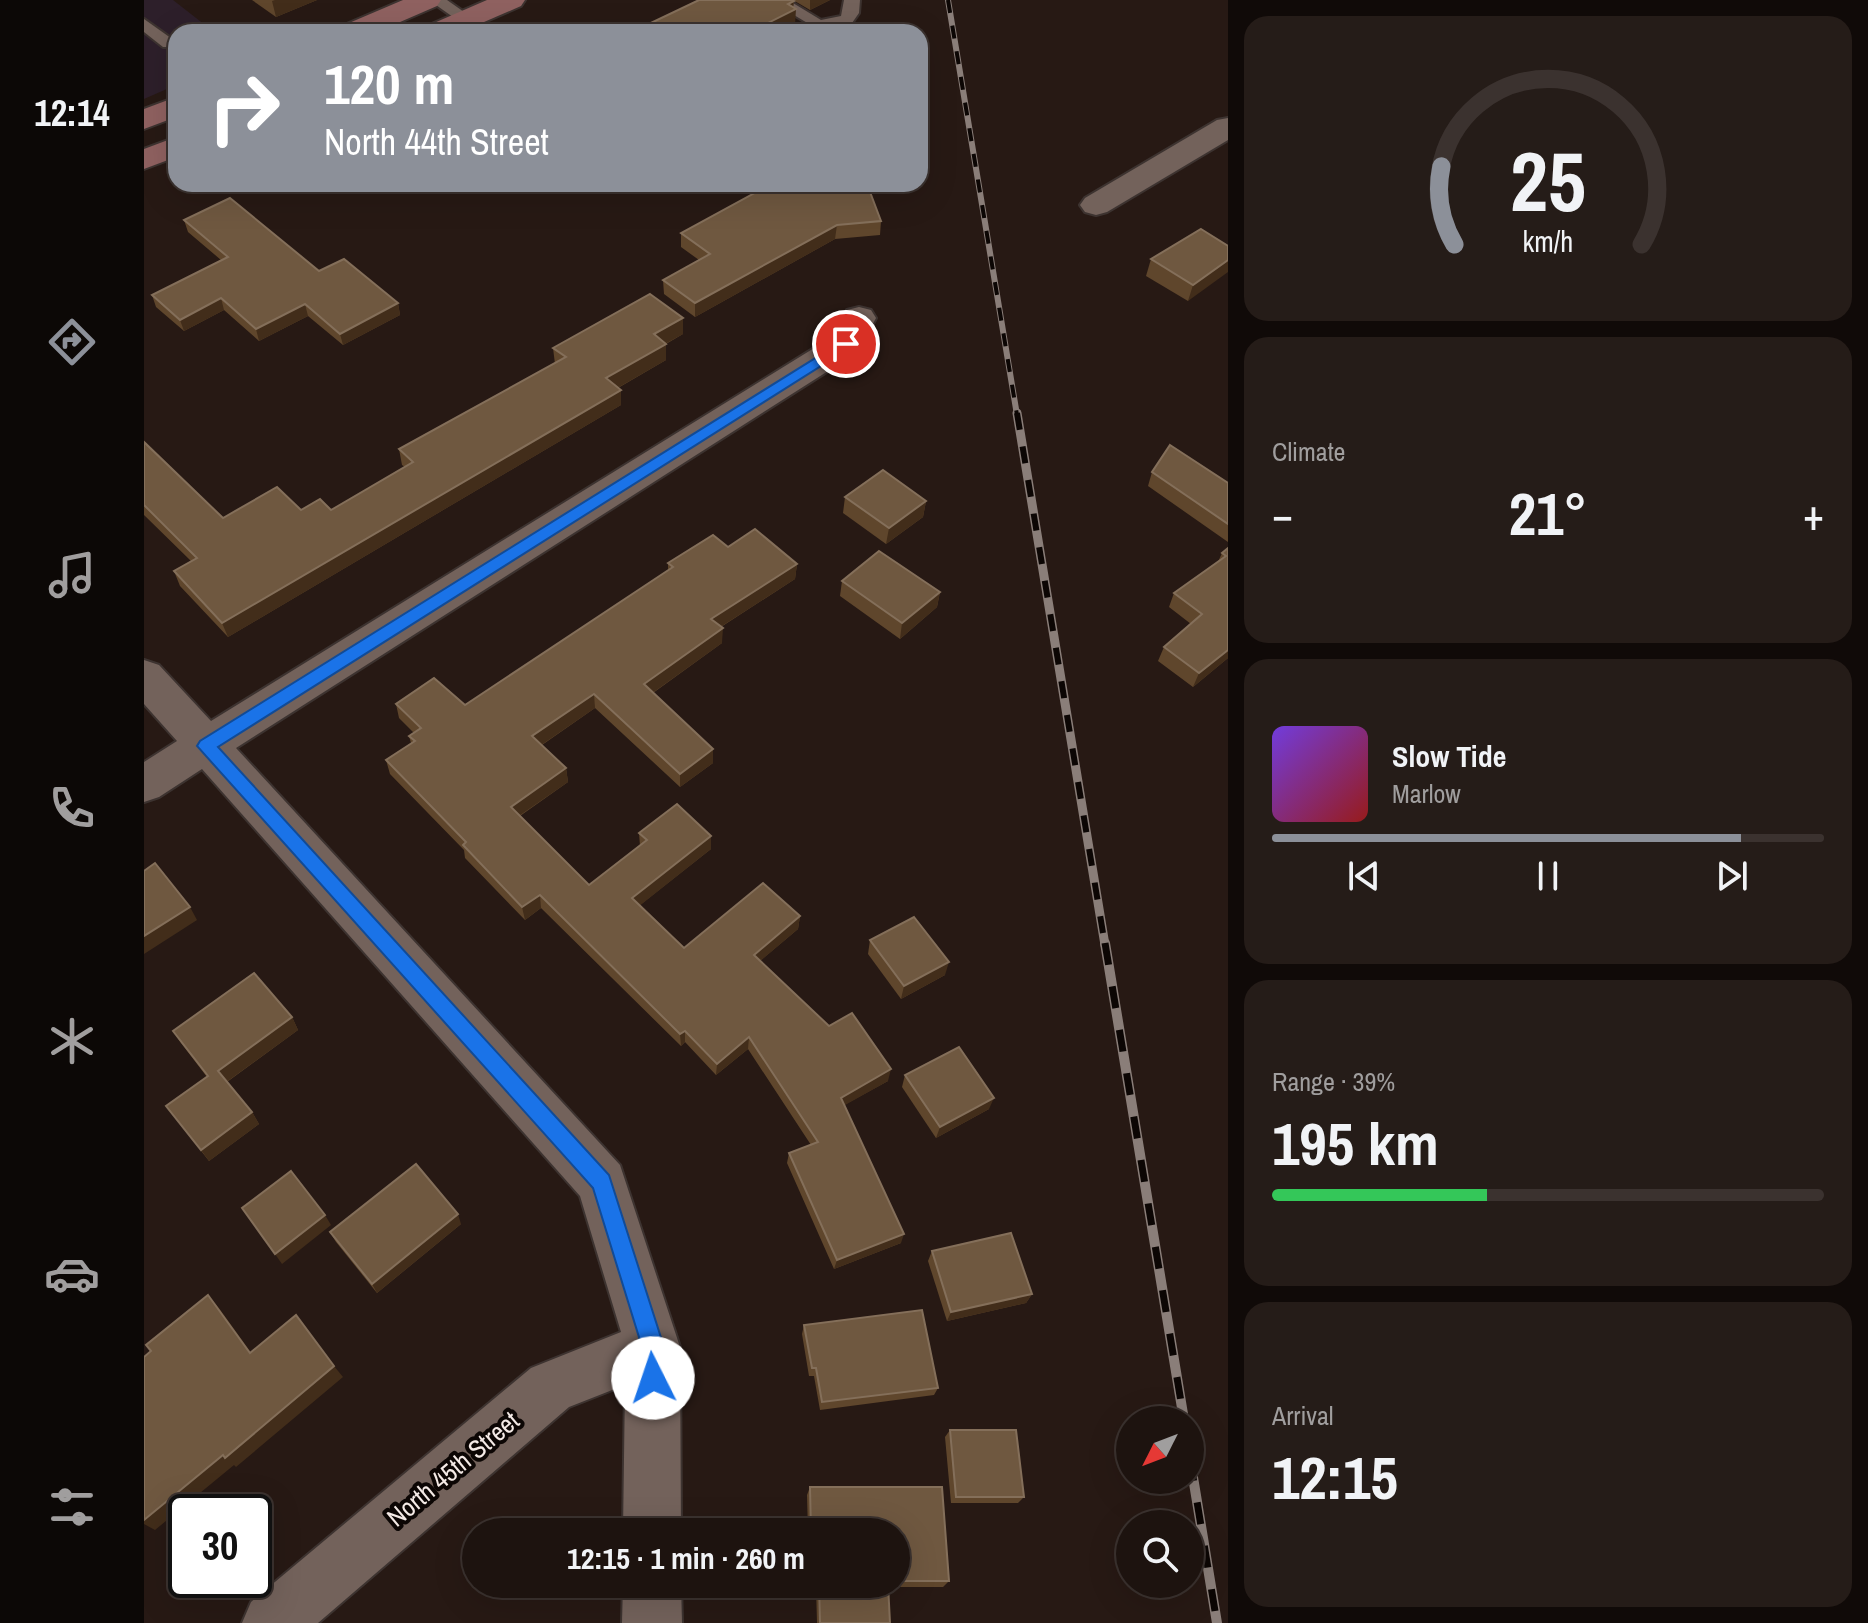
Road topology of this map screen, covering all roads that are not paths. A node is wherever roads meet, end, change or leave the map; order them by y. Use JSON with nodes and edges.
{"nodes":[{"id":1,"x":427,"y":0,"type":"edge"},
{"id":2,"x":437,"y":0,"type":"edge"},
{"id":3,"x":511,"y":0,"type":"edge"},
{"id":4,"x":777,"y":0,"type":"edge"},
{"id":5,"x":852,"y":0,"type":"edge"},
{"id":6,"x":466,"y":19,"type":"junction"},
{"id":7,"x":144,"y":24,"type":"edge"},
{"id":8,"x":371,"y":24,"type":"edge"},
{"id":9,"x":455,"y":24,"type":"edge"},
{"id":10,"x":817,"y":24,"type":"edge"},
{"id":11,"x":824,"y":24,"type":"edge"},
{"id":12,"x":168,"y":43,"type":"edge"},
{"id":13,"x":168,"y":110,"type":"edge"},
{"id":14,"x":144,"y":120,"type":"edge"},
{"id":15,"x":1228,"y":127,"type":"edge"},
{"id":16,"x":168,"y":150,"type":"edge"},
{"id":17,"x":144,"y":160,"type":"edge"},
{"id":18,"x":1096,"y":205,"type":"dead end"},
{"id":19,"x":859,"y":318,"type":"dead end"},
{"id":20,"x":144,"y":676,"type":"edge"},
{"id":21,"x":206,"y":746,"type":"junction"},
{"id":22,"x":144,"y":784,"type":"edge"},
{"id":23,"x":653,"y":1347,"type":"junction"},
{"id":24,"x":652,"y":1518,"type":"edge"},
{"id":25,"x":652,"y":1598,"type":"edge"},
{"id":26,"x":272,"y":1623,"type":"edge"},
{"id":27,"x":652,"y":1623,"type":"edge"}],
"edges":[{"from":1,"to":8,"type":"main road"},
{"from":2,"to":6,"type":"lane"},
{"from":3,"to":6,"type":"main road"},
{"from":4,"to":10,"type":"lane"},
{"from":5,"to":11,"type":"lane"},
{"from":6,"to":9,"type":"main road"},
{"from":7,"to":12,"type":"lane"},
{"from":13,"to":14,"type":"main road"},
{"from":15,"to":18,"type":"street"},
{"from":16,"to":17,"type":"main road"},
{"from":19,"to":21,"type":"street"},
{"from":20,"to":21,"type":"street"},
{"from":21,"to":22,"type":"street"},
{"from":21,"to":23,"type":"street"},
{"from":23,"to":24,"type":"street"},
{"from":23,"to":26,"type":"street","name":"North 45th Street"},
{"from":25,"to":27,"type":"street"}]}
